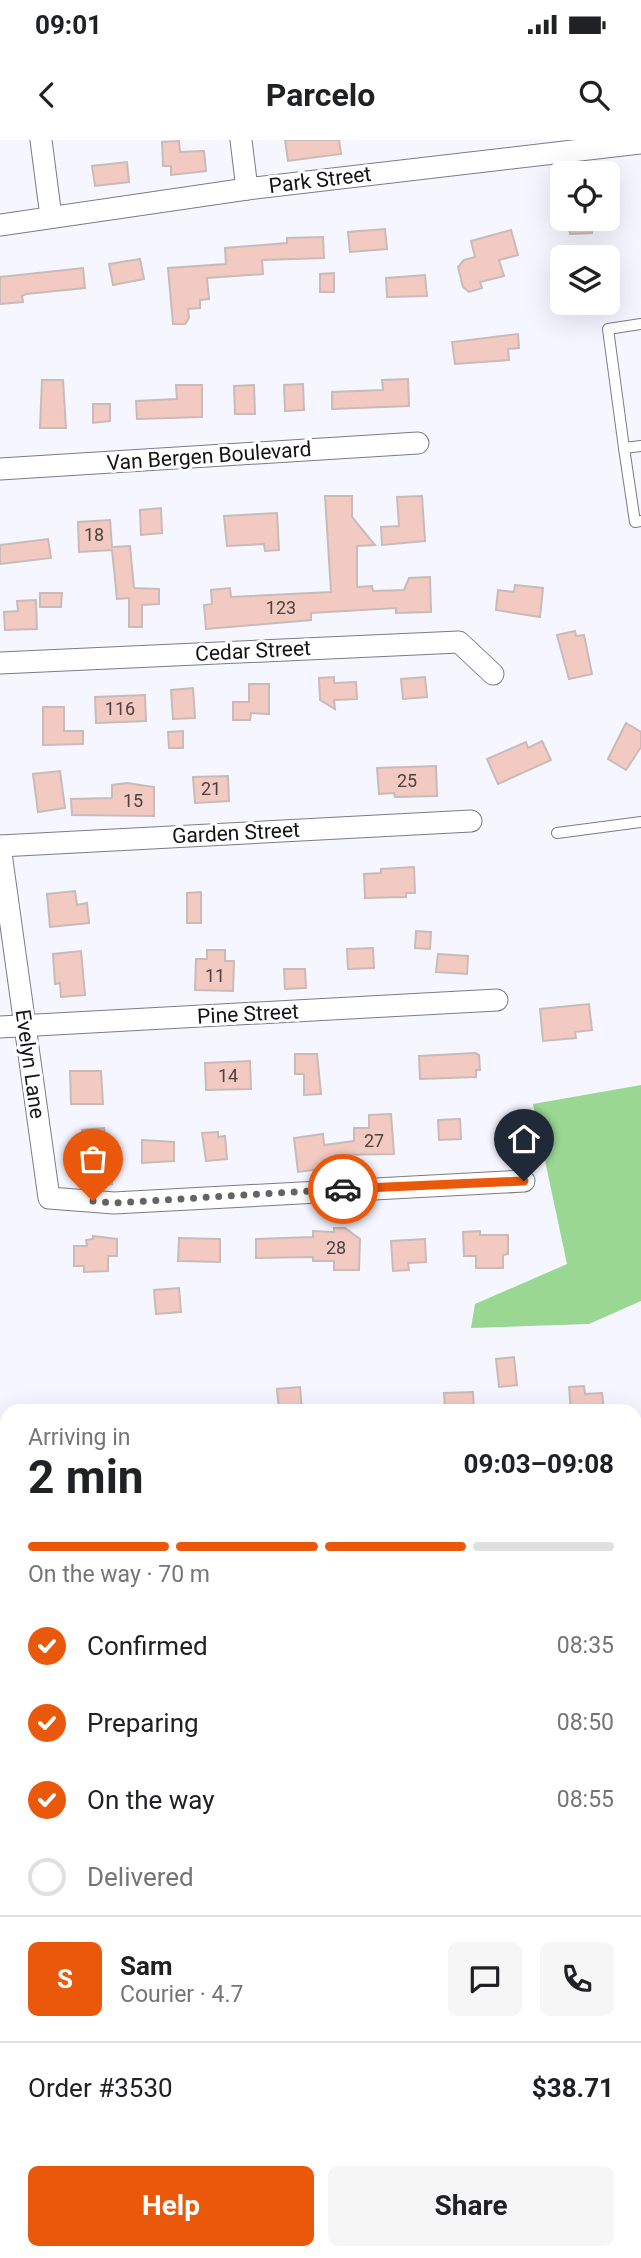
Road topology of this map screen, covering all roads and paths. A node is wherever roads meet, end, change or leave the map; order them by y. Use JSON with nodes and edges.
{"nodes":[{"id":1,"x":41,"y":140,"type":"edge"},
{"id":2,"x":241,"y":140,"type":"edge"},
{"id":3,"x":641,"y":143,"type":"edge"},
{"id":4,"x":247,"y":189,"type":"junction"},
{"id":5,"x":51,"y":218,"type":"junction"},
{"id":6,"x":0,"y":225,"type":"edge"},
{"id":7,"x":641,"y":324,"type":"edge"},
{"id":8,"x":418,"y":443,"type":"dead end"},
{"id":9,"x":641,"y":446,"type":"edge"},
{"id":10,"x":624,"y":449,"type":"junction"},
{"id":11,"x":0,"y":469,"type":"edge"},
{"id":12,"x":641,"y":521,"type":"edge"},
{"id":13,"x":0,"y":663,"type":"edge"},
{"id":14,"x":493,"y":674,"type":"dead end"},
{"id":15,"x":471,"y":821,"type":"dead end"},
{"id":16,"x":641,"y":822,"type":"edge"},
{"id":17,"x":557,"y":833,"type":"dead end"},
{"id":18,"x":0,"y":846,"type":"edge"},
{"id":19,"x":497,"y":1000,"type":"dead end"},
{"id":20,"x":24,"y":1026,"type":"junction"},
{"id":21,"x":0,"y":1027,"type":"edge"},
{"id":22,"x":524,"y":1181,"type":"dead end"}],
"edges":[{"from":1,"to":5,"type":"street"},
{"from":2,"to":4,"type":"street"},
{"from":3,"to":4,"type":"street","name":"Park Street"},
{"from":4,"to":5,"type":"street","name":"Park Street"},
{"from":5,"to":6,"type":"street","name":"Park Street"},
{"from":7,"to":10,"type":"lane"},
{"from":8,"to":11,"type":"street","name":"Van Bergen Boulevard"},
{"from":9,"to":10,"type":"lane"},
{"from":10,"to":12,"type":"lane"},
{"from":13,"to":14,"type":"street","name":"Cedar Street"},
{"from":15,"to":18,"type":"street","name":"Garden Street"},
{"from":16,"to":17,"type":"lane"},
{"from":18,"to":20,"type":"street","name":"Evelyn Lane"},
{"from":19,"to":20,"type":"street","name":"Pine Street"},
{"from":20,"to":21,"type":"street","name":"Pine Street"},
{"from":20,"to":22,"type":"street","name":"Evelyn Lane"}]}
